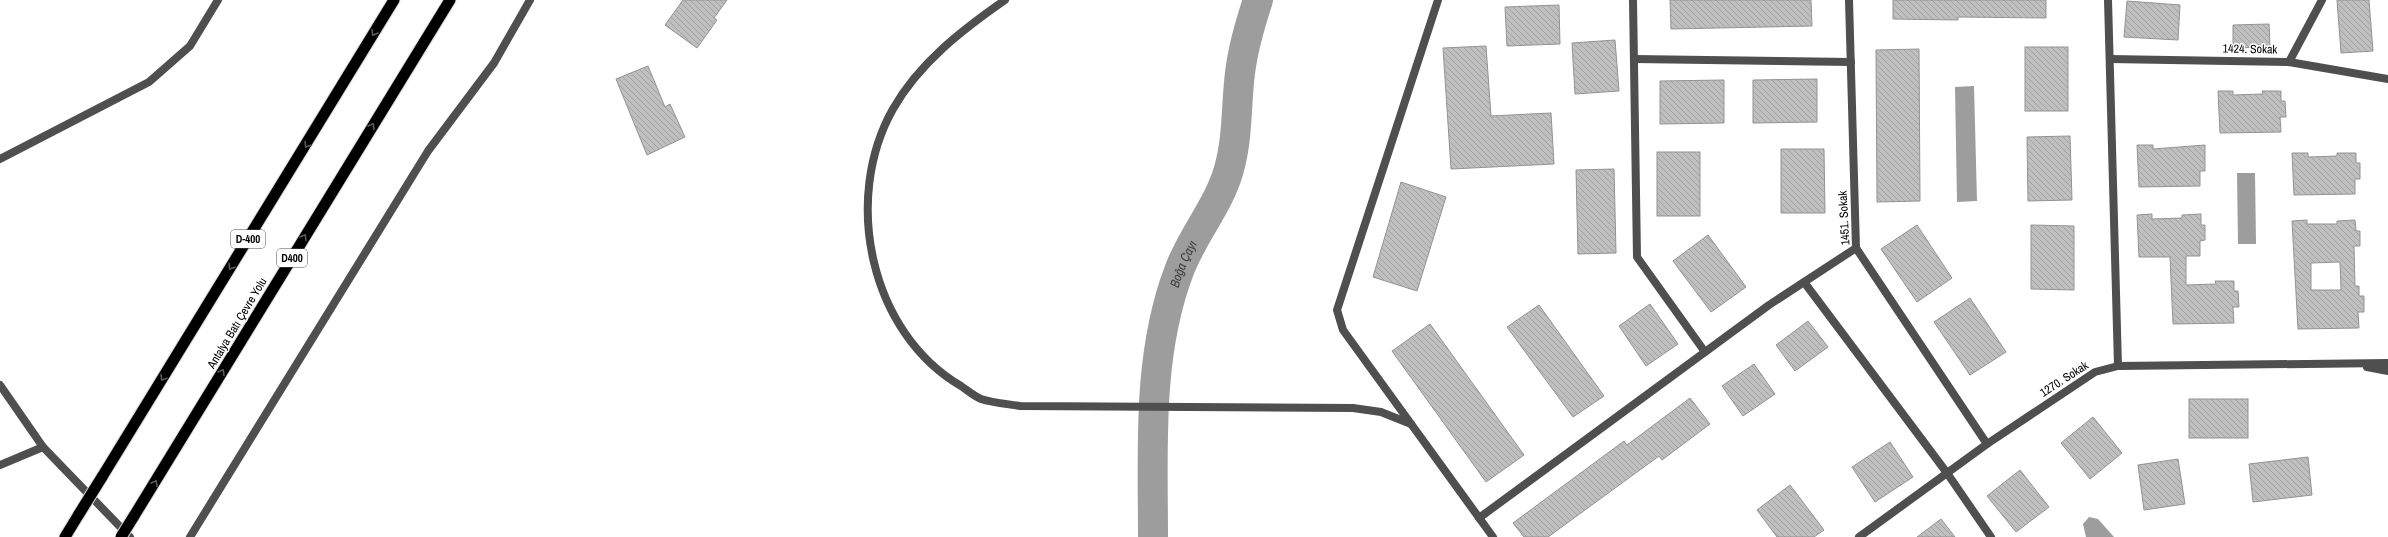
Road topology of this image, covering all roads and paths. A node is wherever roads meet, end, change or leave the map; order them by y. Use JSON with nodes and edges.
{"nodes":[{"id":1,"x":218,"y":0,"type":"edge"},
{"id":2,"x":394,"y":0,"type":"edge"},
{"id":3,"x":450,"y":0,"type":"edge"},
{"id":4,"x":530,"y":0,"type":"edge"},
{"id":5,"x":1005,"y":0,"type":"edge"},
{"id":6,"x":1438,"y":0,"type":"edge"},
{"id":7,"x":1632,"y":0,"type":"edge"},
{"id":8,"x":1849,"y":0,"type":"edge"},
{"id":9,"x":2108,"y":0,"type":"edge"},
{"id":10,"x":2322,"y":0,"type":"edge"},
{"id":11,"x":1634,"y":59,"type":"junction"},
{"id":12,"x":2110,"y":59,"type":"junction"},
{"id":13,"x":1851,"y":62,"type":"junction"},
{"id":14,"x":2289,"y":62,"type":"junction"},
{"id":15,"x":2388,"y":79,"type":"edge"},
{"id":16,"x":0,"y":159,"type":"edge"},
{"id":17,"x":1856,"y":248,"type":"junction"},
{"id":18,"x":1804,"y":282,"type":"junction"},
{"id":19,"x":1705,"y":352,"type":"junction"},
{"id":20,"x":2388,"y":363,"type":"edge"},
{"id":21,"x":2346,"y":364,"type":"junction"},
{"id":22,"x":2118,"y":366,"type":"junction"},
{"id":23,"x":2388,"y":371,"type":"edge"},
{"id":24,"x":0,"y":385,"type":"edge"},
{"id":25,"x":1411,"y":424,"type":"junction"},
{"id":26,"x":1986,"y":444,"type":"junction"},
{"id":27,"x":43,"y":447,"type":"junction"},
{"id":28,"x":0,"y":465,"type":"edge"},
{"id":29,"x":1947,"y":473,"type":"junction"},
{"id":30,"x":1479,"y":518,"type":"junction"},
{"id":31,"x":65,"y":537,"type":"edge"},
{"id":32,"x":121,"y":537,"type":"edge"},
{"id":33,"x":130,"y":537,"type":"edge"},
{"id":34,"x":190,"y":537,"type":"edge"},
{"id":35,"x":1493,"y":537,"type":"edge"},
{"id":36,"x":1859,"y":537,"type":"edge"},
{"id":37,"x":1992,"y":537,"type":"edge"}],
"edges":[{"from":1,"to":16,"type":"street"},
{"from":2,"to":31,"type":"highway","number":"D-400","one_way":true,"bridge":true},
{"from":32,"to":3,"type":"highway","name":"Antalya Batı Çevre Yolu","number":"D400","one_way":true,"bridge":true},
{"from":4,"to":34,"type":"street"},
{"from":5,"to":25,"type":"street"},
{"from":6,"to":25,"type":"street"},
{"from":7,"to":11,"type":"street"},
{"from":8,"to":13,"type":"street","name":"1451. Sokak"},
{"from":9,"to":12,"type":"street"},
{"from":10,"to":14,"type":"street"},
{"from":11,"to":13,"type":"street"},
{"from":11,"to":19,"type":"street"},
{"from":12,"to":14,"type":"street","name":"1424. Sokak"},
{"from":12,"to":22,"type":"street"},
{"from":13,"to":17,"type":"street","name":"1451. Sokak"},
{"from":14,"to":15,"type":"street","name":"1424. Sokak"},
{"from":17,"to":18,"type":"street"},
{"from":17,"to":26,"type":"street","name":"1451. Sokak"},
{"from":18,"to":19,"type":"street"},
{"from":18,"to":29,"type":"street"},
{"from":19,"to":30,"type":"street"},
{"from":20,"to":21,"type":"street","name":"1270. Sokak"},
{"from":21,"to":22,"type":"street","name":"1270. Sokak"},
{"from":21,"to":23,"type":"street","name":"1270. Sokak"},
{"from":22,"to":26,"type":"street","name":"1270. Sokak"},
{"from":24,"to":27,"type":"street"},
{"from":25,"to":30,"type":"street"},
{"from":26,"to":29,"type":"street","name":"1270. Sokak"},
{"from":27,"to":28,"type":"street"},
{"from":27,"to":33,"type":"street"},
{"from":29,"to":36,"type":"street","name":"1270. Sokak"},
{"from":29,"to":37,"type":"street"},
{"from":30,"to":35,"type":"street"}]}
